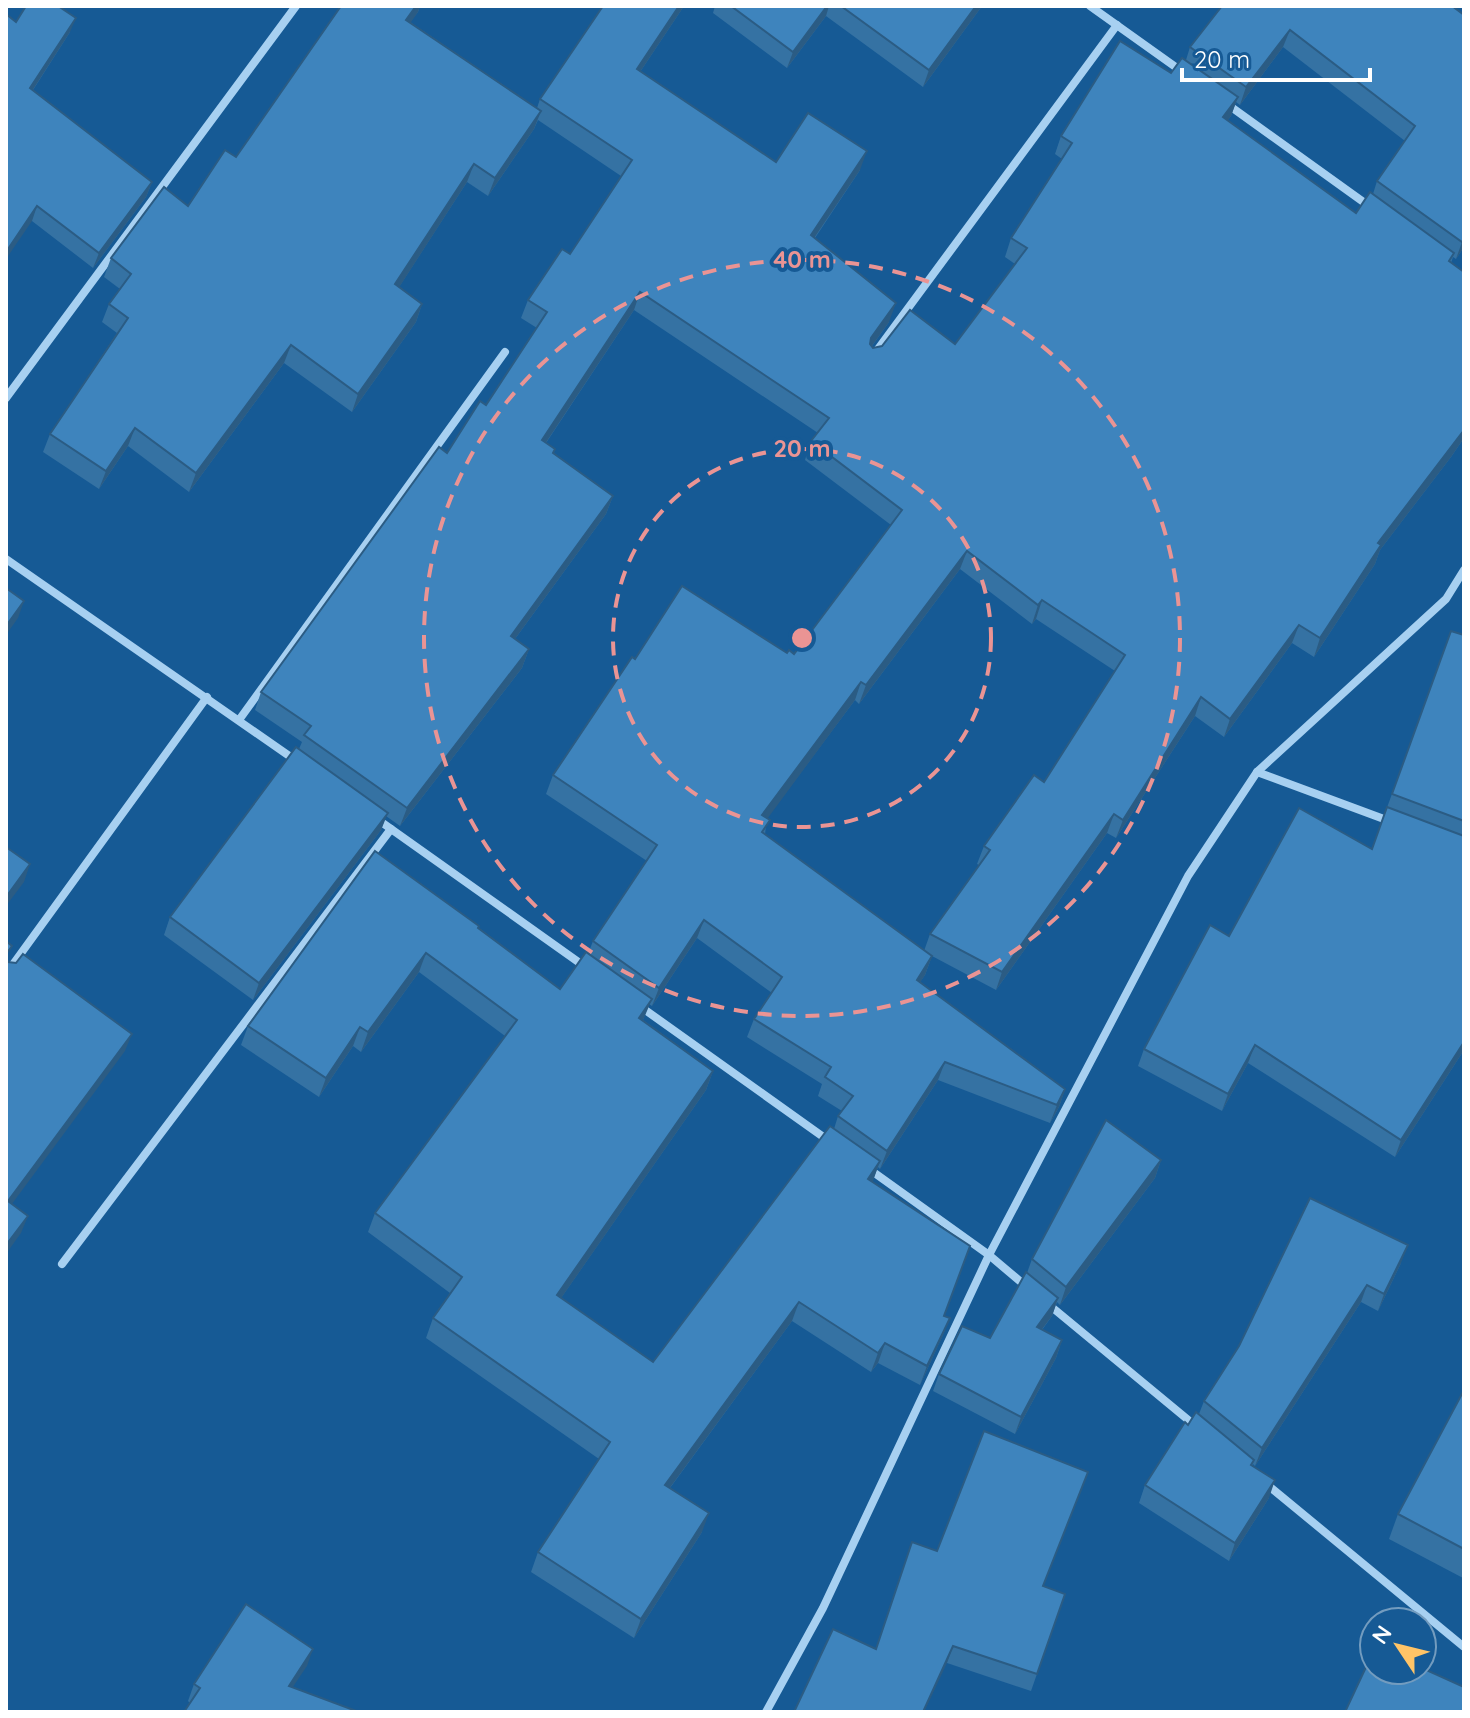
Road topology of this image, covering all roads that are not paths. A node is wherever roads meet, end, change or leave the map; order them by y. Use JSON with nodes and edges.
{"nodes":[{"id":1,"x":296,"y":6,"type":"edge"},
{"id":2,"x":1090,"y":6,"type":"edge"},
{"id":3,"x":1117,"y":25,"type":"junction"},
{"id":4,"x":1194,"y":80,"type":"edge"},
{"id":5,"x":1220,"y":99,"type":"edge"},
{"id":6,"x":1374,"y":210,"type":"edge"},
{"id":7,"x":505,"y":352,"type":"dead end"},
{"id":8,"x":870,"y":360,"type":"edge"},
{"id":9,"x":6,"y":398,"type":"edge"},
{"id":10,"x":6,"y":559,"type":"edge"},
{"id":11,"x":1464,"y":570,"type":"edge"},
{"id":12,"x":207,"y":697,"type":"junction"},
{"id":13,"x":239,"y":720,"type":"junction"},
{"id":14,"x":303,"y":765,"type":"edge"},
{"id":15,"x":1257,"y":772,"type":"junction"},
{"id":16,"x":366,"y":811,"type":"edge"},
{"id":17,"x":1405,"y":827,"type":"edge"},
{"id":18,"x":391,"y":829,"type":"junction"},
{"id":19,"x":586,"y":968,"type":"edge"},
{"id":20,"x":6,"y":974,"type":"edge"},
{"id":21,"x":638,"y":1005,"type":"edge"},
{"id":22,"x":833,"y":1144,"type":"edge"},
{"id":23,"x":859,"y":1163,"type":"edge"},
{"id":24,"x":989,"y":1255,"type":"junction"},
{"id":25,"x":62,"y":1264,"type":"dead end"},
{"id":26,"x":1208,"y":1436,"type":"edge"},
{"id":27,"x":1257,"y":1476,"type":"edge"},
{"id":28,"x":1464,"y":1647,"type":"edge"},
{"id":29,"x":766,"y":1712,"type":"edge"}],
"edges":[{"from":1,"to":9,"type":"street"},
{"from":2,"to":3,"type":"street"},
{"from":3,"to":4,"type":"street"},
{"from":3,"to":8,"type":"street"},
{"from":5,"to":6,"type":"street"},
{"from":7,"to":13,"type":"street"},
{"from":10,"to":12,"type":"street"},
{"from":11,"to":15,"type":"street"},
{"from":12,"to":13,"type":"street"},
{"from":12,"to":20,"type":"street"},
{"from":13,"to":14,"type":"street"},
{"from":15,"to":17,"type":"street"},
{"from":15,"to":24,"type":"street"},
{"from":16,"to":18,"type":"street"},
{"from":18,"to":19,"type":"street"},
{"from":18,"to":25,"type":"street"},
{"from":21,"to":22,"type":"street"},
{"from":23,"to":24,"type":"street"},
{"from":24,"to":26,"type":"street"},
{"from":24,"to":29,"type":"street"},
{"from":27,"to":28,"type":"street"}]}
